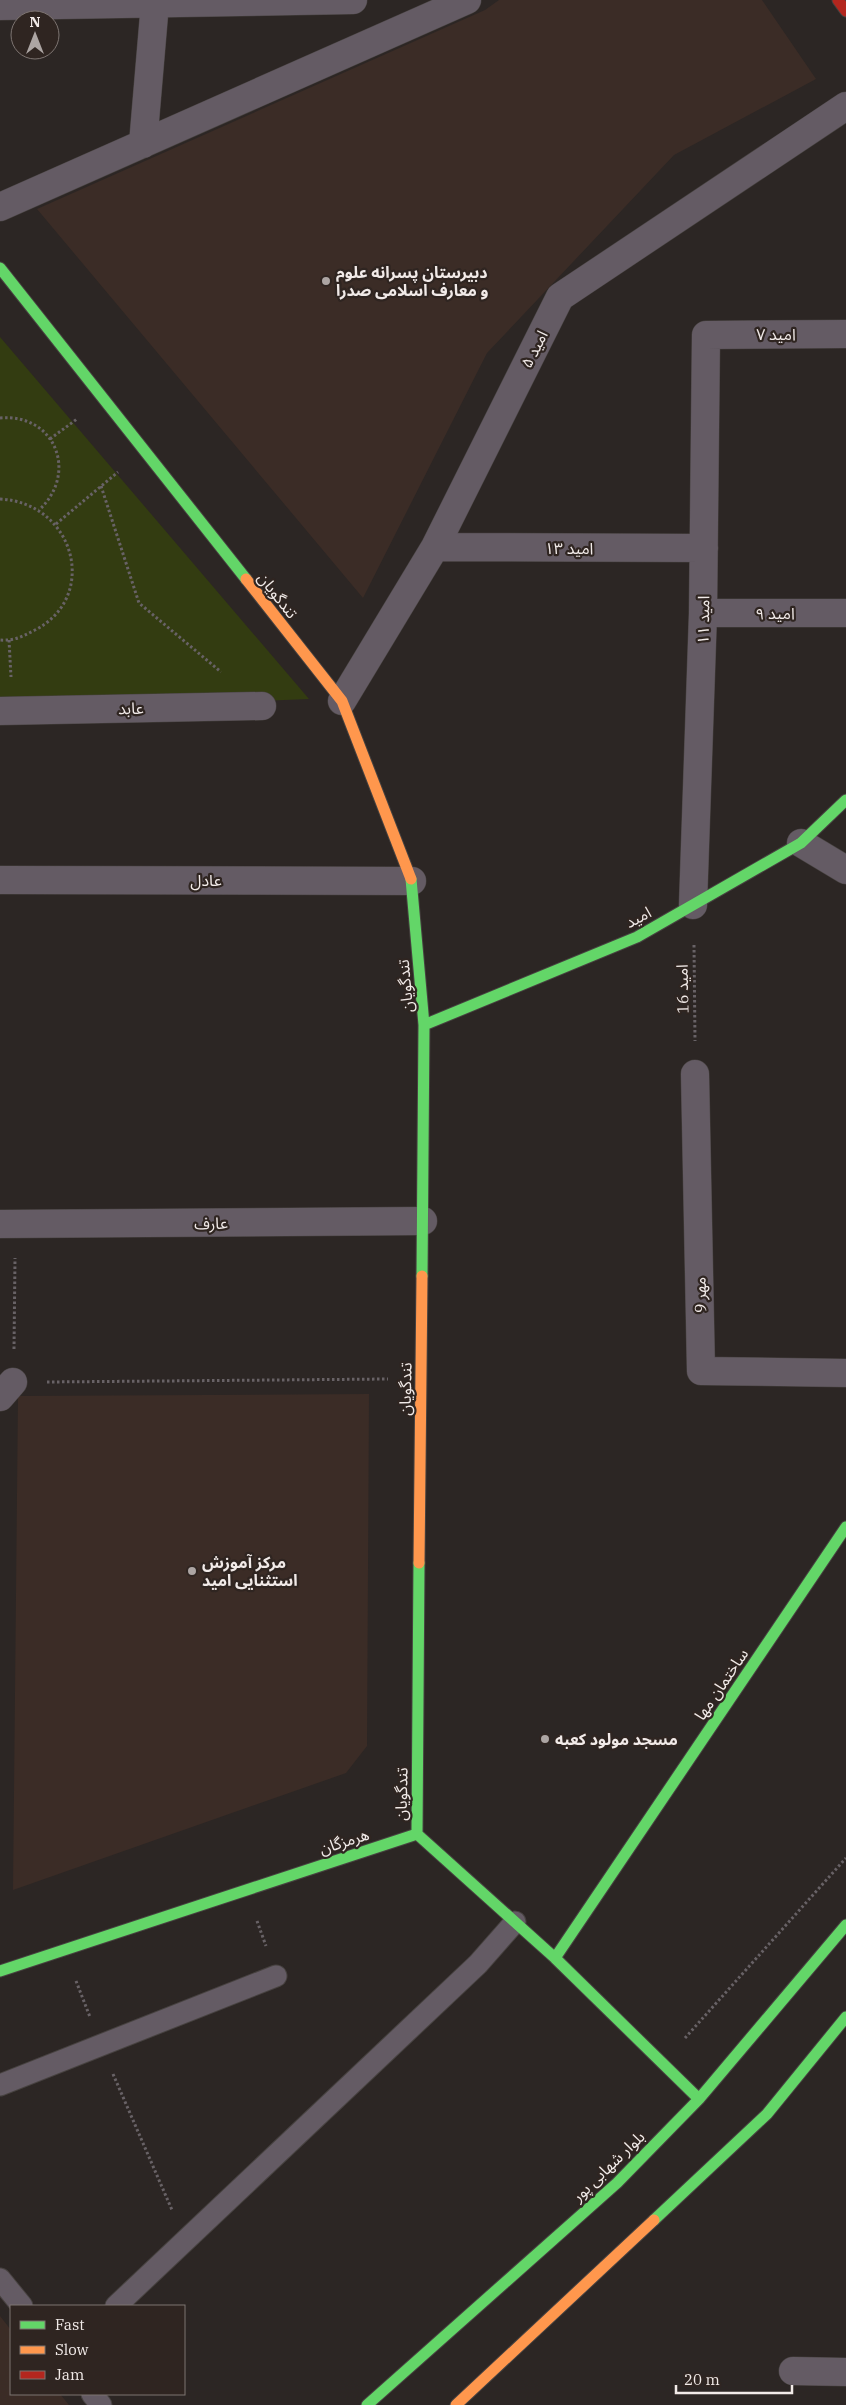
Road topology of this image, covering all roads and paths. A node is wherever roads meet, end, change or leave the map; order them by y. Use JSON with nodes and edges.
{"nodes":[{"id":1,"x":353,"y":0,"type":"edge"},
{"id":2,"x":467,"y":0,"type":"edge"},
{"id":3,"x":838,"y":0,"type":"edge"},
{"id":4,"x":156,"y":3,"type":"junction"},
{"id":5,"x":0,"y":6,"type":"edge"},
{"id":6,"x":846,"y":11,"type":"edge"},
{"id":7,"x":846,"y":106,"type":"edge"},
{"id":8,"x":143,"y":144,"type":"junction"},
{"id":9,"x":0,"y":207,"type":"edge"},
{"id":10,"x":0,"y":268,"type":"edge"},
{"id":11,"x":846,"y":334,"type":"edge"},
{"id":12,"x":706,"y":335,"type":"joint"},
{"id":13,"x":0,"y":418,"type":"edge"},
{"id":14,"x":78,"y":418,"type":"dead end"},
{"id":15,"x":50,"y":439,"type":"junction"},
{"id":16,"x":144,"y":450,"type":"junction"},
{"id":17,"x":101,"y":486,"type":"junction"},
{"id":18,"x":0,"y":499,"type":"edge"},
{"id":19,"x":39,"y":510,"type":"junction"},
{"id":20,"x":56,"y":524,"type":"junction"},
{"id":21,"x":434,"y":547,"type":"junction"},
{"id":22,"x":704,"y":548,"type":"junction"},
{"id":23,"x":703,"y":612,"type":"junction"},
{"id":24,"x":846,"y":613,"type":"edge"},
{"id":25,"x":0,"y":640,"type":"edge"},
{"id":26,"x":222,"y":674,"type":"dead end"},
{"id":27,"x":342,"y":701,"type":"junction"},
{"id":28,"x":262,"y":706,"type":"dead end"},
{"id":29,"x":0,"y":711,"type":"edge"},
{"id":30,"x":846,"y":800,"type":"edge"},
{"id":31,"x":801,"y":843,"type":"junction"},
{"id":32,"x":846,"y":870,"type":"edge"},
{"id":33,"x":0,"y":880,"type":"edge"},
{"id":34,"x":412,"y":881,"type":"junction"},
{"id":35,"x":693,"y":905,"type":"junction"},
{"id":36,"x":424,"y":1026,"type":"junction"},
{"id":37,"x":695,"y":1074,"type":"joint"},
{"id":38,"x":423,"y":1221,"type":"junction"},
{"id":39,"x":8,"y":1224,"type":"edge"},
{"id":40,"x":846,"y":1373,"type":"edge"},
{"id":41,"x":421,"y":1378,"type":"junction"},
{"id":42,"x":7,"y":1390,"type":"edge"},
{"id":43,"x":846,"y":1527,"type":"edge"},
{"id":44,"x":417,"y":1834,"type":"junction"},
{"id":45,"x":846,"y":1858,"type":"edge"},
{"id":46,"x":246,"y":1890,"type":"junction"},
{"id":47,"x":515,"y":1922,"type":"junction"},
{"id":48,"x":846,"y":1925,"type":"edge"},
{"id":49,"x":64,"y":1950,"type":"junction"},
{"id":50,"x":555,"y":1958,"type":"junction"},
{"id":51,"x":0,"y":1971,"type":"edge"},
{"id":52,"x":276,"y":1976,"type":"joint"},
{"id":53,"x":846,"y":2017,"type":"edge"},
{"id":54,"x":101,"y":2045,"type":"junction"},
{"id":55,"x":663,"y":2063,"type":"junction"},
{"id":56,"x":0,"y":2085,"type":"edge"},
{"id":57,"x":698,"y":2099,"type":"junction"},
{"id":58,"x":186,"y":2241,"type":"junction"},
{"id":59,"x":0,"y":2279,"type":"edge"},
{"id":60,"x":21,"y":2305,"type":"edge"},
{"id":61,"x":117,"y":2305,"type":"edge"},
{"id":62,"x":793,"y":2371,"type":"dead end"},
{"id":63,"x":846,"y":2372,"type":"edge"},
{"id":64,"x":93,"y":2395,"type":"edge"},
{"id":65,"x":101,"y":2405,"type":"edge"},
{"id":66,"x":367,"y":2405,"type":"edge"},
{"id":67,"x":456,"y":2405,"type":"edge"}],
"edges":[{"from":1,"to":4,"type":"street"},
{"from":2,"to":8,"type":"street"},
{"from":3,"to":6,"type":"street"},
{"from":4,"to":5,"type":"street"},
{"from":4,"to":8,"type":"street"},
{"from":7,"to":21,"type":"street","name":"امید ۵"},
{"from":8,"to":9,"type":"street"},
{"from":10,"to":16,"type":"street","name":"تندگویان"},
{"from":11,"to":12,"type":"street","name":"امید ۷"},
{"from":12,"to":22,"type":"street","name":"امید ۱۱"},
{"from":13,"to":15,"type":"path"},
{"from":14,"to":15,"type":"path"},
{"from":15,"to":19,"type":"path"},
{"from":16,"to":17,"type":"path"},
{"from":16,"to":27,"type":"street","name":"تندگویان"},
{"from":17,"to":20,"type":"path"},
{"from":17,"to":26,"type":"path"},
{"from":18,"to":19,"type":"path"},
{"from":19,"to":20,"type":"path"},
{"from":20,"to":25,"type":"path"},
{"from":21,"to":22,"type":"street","name":"امید ۱۳"},
{"from":21,"to":27,"type":"street","name":"امید ۵"},
{"from":22,"to":23,"type":"street","name":"امید ۱۱"},
{"from":23,"to":24,"type":"street","name":"امید ۹"},
{"from":23,"to":35,"type":"street","name":"امید ۱۱"},
{"from":27,"to":34,"type":"street","name":"تندگویان"},
{"from":28,"to":29,"type":"street","name":"عابد"},
{"from":30,"to":31,"type":"street","name":"امید"},
{"from":31,"to":32,"type":"street"},
{"from":31,"to":35,"type":"street","name":"امید"},
{"from":33,"to":34,"type":"street","name":"عادل"},
{"from":34,"to":36,"type":"street","name":"تندگویان"},
{"from":35,"to":36,"type":"street","name":"امید"},
{"from":35,"to":37,"type":"path","name":"امید 16"},
{"from":36,"to":38,"type":"street","name":"تندگویان"},
{"from":37,"to":40,"type":"street","name":"مهر 9"},
{"from":38,"to":39,"type":"street","name":"عارف"},
{"from":38,"to":41,"type":"street","name":"تندگویان"},
{"from":39,"to":42,"type":"path"},
{"from":41,"to":42,"type":"path"},
{"from":41,"to":44,"type":"street","name":"تندگویان"},
{"from":43,"to":50,"type":"street","name":"ساختمان مها"},
{"from":44,"to":46,"type":"street","name":"هرمزگان"},
{"from":44,"to":47,"type":"street"},
{"from":45,"to":55,"type":"path"},
{"from":46,"to":49,"type":"street","name":"هرمزگان"},
{"from":46,"to":52,"type":"path"},
{"from":47,"to":50,"type":"street"},
{"from":47,"to":58,"type":"lane"},
{"from":48,"to":57,"type":"street","name":"بلوار شهابی پور"},
{"from":49,"to":51,"type":"street","name":"هرمزگان"},
{"from":49,"to":54,"type":"path"},
{"from":50,"to":55,"type":"street"},
{"from":52,"to":54,"type":"lane"},
{"from":53,"to":67,"type":"street"},
{"from":54,"to":56,"type":"lane"},
{"from":54,"to":58,"type":"path"},
{"from":55,"to":57,"type":"street"},
{"from":57,"to":66,"type":"street","name":"بلوار شهابی پور"},
{"from":58,"to":61,"type":"lane"},
{"from":59,"to":60,"type":"lane"},
{"from":62,"to":63,"type":"street"},
{"from":64,"to":65,"type":"lane"}]}
